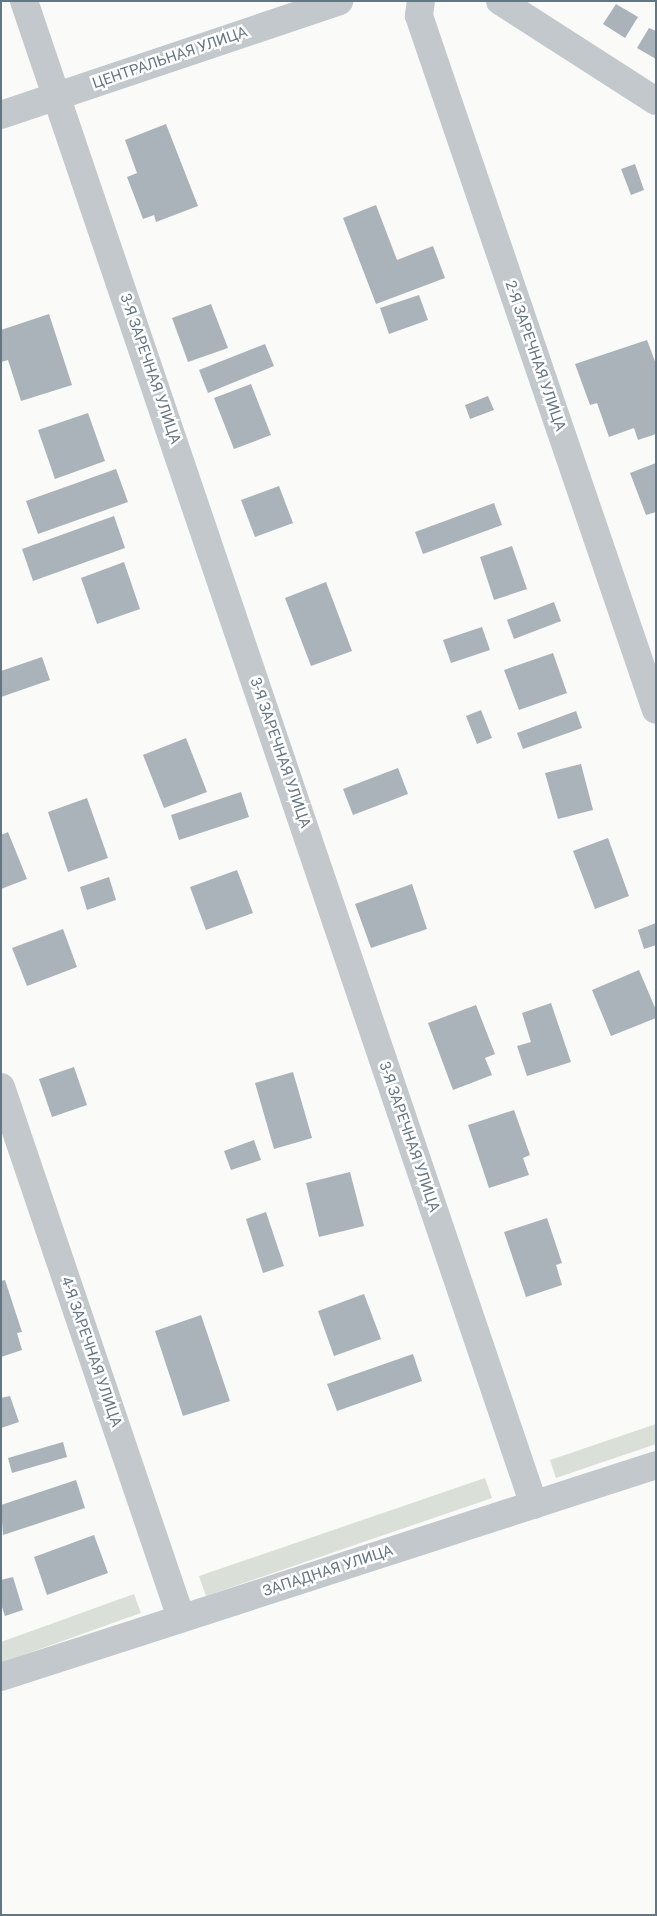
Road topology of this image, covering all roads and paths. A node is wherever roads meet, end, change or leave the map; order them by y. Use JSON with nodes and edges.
{"nodes":[{"id":1,"x":24,"y":1,"type":"edge"},
{"id":2,"x":339,"y":1,"type":"edge"},
{"id":3,"x":421,"y":1,"type":"edge"},
{"id":4,"x":500,"y":1,"type":"edge"},
{"id":5,"x":58,"y":96,"type":"junction"},
{"id":6,"x":656,"y":101,"type":"edge"},
{"id":7,"x":1,"y":115,"type":"edge"},
{"id":8,"x":656,"y":710,"type":"edge"},
{"id":9,"x":1,"y":1087,"type":"edge"},
{"id":10,"x":656,"y":1466,"type":"edge"},
{"id":11,"x":534,"y":1505,"type":"junction"},
{"id":12,"x":181,"y":1618,"type":"junction"},
{"id":13,"x":1,"y":1677,"type":"edge"}],
"edges":[{"from":1,"to":5,"type":"street","name":"3-Я ЗАРЕЧНАЯ УЛИЦА"},
{"from":2,"to":5,"type":"street","name":"ЦЕНТРАЛЬНАЯ УЛИЦА"},
{"from":3,"to":8,"type":"street","name":"2-Я ЗАРЕЧНАЯ УЛИЦА"},
{"from":4,"to":6,"type":"street"},
{"from":5,"to":7,"type":"street","name":"ЦЕНТРАЛЬНАЯ УЛИЦА"},
{"from":5,"to":11,"type":"street","name":"3-Я ЗАРЕЧНАЯ УЛИЦА"},
{"from":9,"to":12,"type":"street","name":"4-Я ЗАРЕЧНАЯ УЛИЦА"},
{"from":10,"to":11,"type":"street","name":"ЗАПАДНАЯ УЛИЦА"},
{"from":11,"to":12,"type":"street","name":"ЗАПАДНАЯ УЛИЦА"},
{"from":12,"to":13,"type":"street","name":"ЗАПАДНАЯ УЛИЦА"}]}
